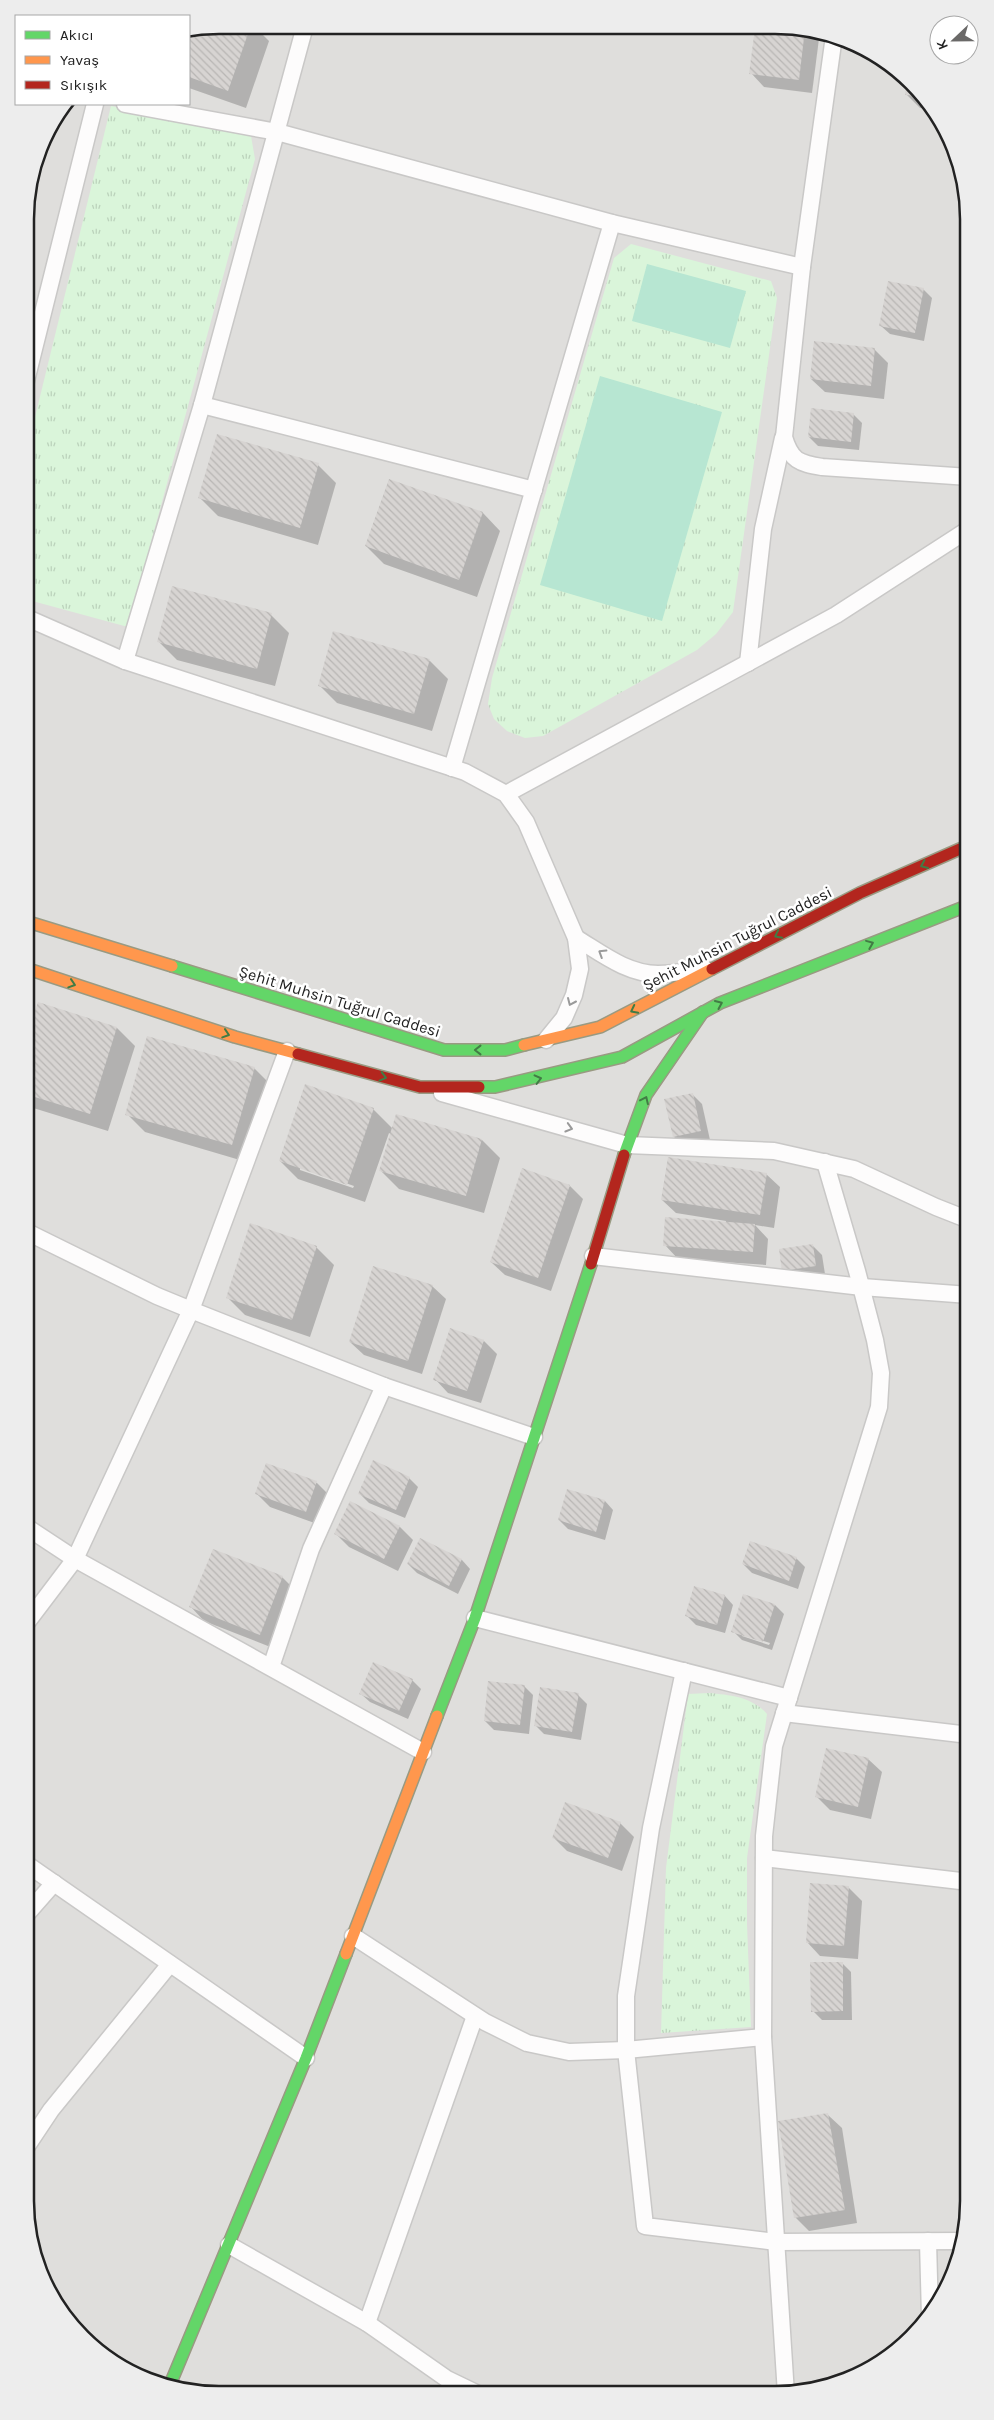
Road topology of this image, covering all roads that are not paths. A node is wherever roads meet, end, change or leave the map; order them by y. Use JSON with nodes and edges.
{"nodes":[{"id":1,"x":303,"y":34,"type":"edge"},
{"id":2,"x":833,"y":43,"type":"edge"},
{"id":3,"x":94,"y":105,"type":"edge"},
{"id":4,"x":130,"y":105,"type":"edge"},
{"id":5,"x":277,"y":132,"type":"junction"},
{"id":6,"x":612,"y":224,"type":"junction"},
{"id":7,"x":802,"y":267,"type":"junction"},
{"id":8,"x":34,"y":338,"type":"edge"},
{"id":9,"x":202,"y":405,"type":"junction"},
{"id":10,"x":784,"y":437,"type":"junction"},
{"id":11,"x":960,"y":476,"type":"edge"},
{"id":12,"x":534,"y":490,"type":"junction"},
{"id":13,"x":960,"y":535,"type":"edge"},
{"id":14,"x":34,"y":621,"type":"edge"},
{"id":15,"x":124,"y":660,"type":"junction"},
{"id":16,"x":748,"y":663,"type":"junction"},
{"id":17,"x":452,"y":768,"type":"junction"},
{"id":18,"x":506,"y":794,"type":"junction"},
{"id":19,"x":960,"y":849,"type":"edge"},
{"id":20,"x":960,"y":909,"type":"edge"},
{"id":21,"x":34,"y":924,"type":"edge"},
{"id":22,"x":576,"y":938,"type":"junction"},
{"id":23,"x":715,"y":968,"type":"junction"},
{"id":24,"x":34,"y":971,"type":"edge"},
{"id":25,"x":703,"y":1012,"type":"junction"},
{"id":26,"x":546,"y":1040,"type":"junction"},
{"id":27,"x":287,"y":1051,"type":"junction"},
{"id":28,"x":420,"y":1087,"type":"junction"},
{"id":29,"x":627,"y":1145,"type":"junction"},
{"id":30,"x":825,"y":1162,"type":"junction"},
{"id":31,"x":960,"y":1216,"type":"edge"},
{"id":32,"x":34,"y":1235,"type":"edge"},
{"id":33,"x":593,"y":1256,"type":"junction"},
{"id":34,"x":862,"y":1287,"type":"junction"},
{"id":35,"x":960,"y":1294,"type":"edge"},
{"id":36,"x":191,"y":1310,"type":"junction"},
{"id":37,"x":384,"y":1386,"type":"junction"},
{"id":38,"x":534,"y":1437,"type":"junction"},
{"id":39,"x":34,"y":1532,"type":"edge"},
{"id":40,"x":75,"y":1559,"type":"junction"},
{"id":41,"x":34,"y":1613,"type":"edge"},
{"id":42,"x":474,"y":1618,"type":"junction"},
{"id":43,"x":271,"y":1667,"type":"junction"},
{"id":44,"x":684,"y":1672,"type":"junction"},
{"id":45,"x":786,"y":1706,"type":"junction"},
{"id":46,"x":960,"y":1734,"type":"edge"},
{"id":47,"x":423,"y":1752,"type":"junction"},
{"id":48,"x":764,"y":1858,"type":"junction"},
{"id":49,"x":34,"y":1869,"type":"edge"},
{"id":50,"x":960,"y":1881,"type":"edge"},
{"id":51,"x":54,"y":1883,"type":"junction"},
{"id":52,"x":34,"y":1906,"type":"edge"},
{"id":53,"x":353,"y":1936,"type":"junction"},
{"id":54,"x":170,"y":1964,"type":"junction"},
{"id":55,"x":475,"y":2016,"type":"junction"},
{"id":56,"x":763,"y":2037,"type":"junction"},
{"id":57,"x":626,"y":2050,"type":"junction"},
{"id":58,"x":306,"y":2058,"type":"junction"},
{"id":59,"x":34,"y":2136,"type":"edge"},
{"id":60,"x":928,"y":2241,"type":"junction"},
{"id":61,"x":956,"y":2241,"type":"edge"},
{"id":62,"x":776,"y":2242,"type":"junction"},
{"id":63,"x":229,"y":2245,"type":"junction"},
{"id":64,"x":930,"y":2303,"type":"edge"},
{"id":65,"x":367,"y":2323,"type":"junction"},
{"id":66,"x":172,"y":2380,"type":"edge"},
{"id":67,"x":462,"y":2386,"type":"edge"},
{"id":68,"x":785,"y":2386,"type":"edge"}],
"edges":[{"from":1,"to":5,"type":"street"},
{"from":2,"to":7,"type":"street"},
{"from":3,"to":8,"type":"street"},
{"from":4,"to":5,"type":"street"},
{"from":5,"to":6,"type":"street"},
{"from":5,"to":9,"type":"street"},
{"from":6,"to":7,"type":"street"},
{"from":6,"to":12,"type":"street"},
{"from":7,"to":10,"type":"street"},
{"from":9,"to":12,"type":"street"},
{"from":9,"to":15,"type":"street"},
{"from":10,"to":11,"type":"street"},
{"from":10,"to":16,"type":"street"},
{"from":12,"to":17,"type":"street"},
{"from":13,"to":16,"type":"street"},
{"from":14,"to":15,"type":"street"},
{"from":15,"to":17,"type":"street"},
{"from":16,"to":18,"type":"street"},
{"from":17,"to":18,"type":"street"},
{"from":18,"to":22,"type":"street"},
{"from":19,"to":23,"type":"main road","name":"Şehit Muhsin Tuğrul Caddesi","one_way":true},
{"from":25,"to":20,"type":"main road","one_way":true},
{"from":26,"to":21,"type":"main road","name":"Şehit Muhsin Tuğrul Caddesi","one_way":true},
{"from":23,"to":22,"type":"street","one_way":true},
{"from":22,"to":26,"type":"street","one_way":true},
{"from":23,"to":26,"type":"main road","name":"Şehit Muhsin Tuğrul Caddesi","one_way":true},
{"from":24,"to":27,"type":"main road","one_way":true},
{"from":28,"to":25,"type":"main road","one_way":true},
{"from":29,"to":25,"type":"main road","one_way":true},
{"from":27,"to":28,"type":"main road","one_way":true},
{"from":27,"to":36,"type":"street"},
{"from":28,"to":29,"type":"street","one_way":true},
{"from":29,"to":30,"type":"street"},
{"from":29,"to":33,"type":"main road"},
{"from":30,"to":31,"type":"street"},
{"from":30,"to":34,"type":"street"},
{"from":32,"to":36,"type":"street"},
{"from":33,"to":34,"type":"street"},
{"from":33,"to":38,"type":"main road"},
{"from":34,"to":35,"type":"street"},
{"from":34,"to":45,"type":"street"},
{"from":36,"to":37,"type":"street"},
{"from":36,"to":40,"type":"street"},
{"from":37,"to":38,"type":"street"},
{"from":37,"to":43,"type":"street"},
{"from":38,"to":42,"type":"main road"},
{"from":39,"to":40,"type":"street"},
{"from":40,"to":41,"type":"street"},
{"from":40,"to":43,"type":"street"},
{"from":42,"to":44,"type":"street"},
{"from":42,"to":47,"type":"main road"},
{"from":43,"to":47,"type":"street"},
{"from":44,"to":45,"type":"street"},
{"from":44,"to":57,"type":"street"},
{"from":45,"to":46,"type":"street"},
{"from":45,"to":48,"type":"street"},
{"from":47,"to":53,"type":"main road"},
{"from":48,"to":50,"type":"street"},
{"from":48,"to":56,"type":"street"},
{"from":49,"to":51,"type":"street"},
{"from":51,"to":52,"type":"street"},
{"from":51,"to":54,"type":"street"},
{"from":53,"to":55,"type":"street"},
{"from":53,"to":58,"type":"main road"},
{"from":54,"to":58,"type":"street"},
{"from":54,"to":59,"type":"street"},
{"from":55,"to":57,"type":"street"},
{"from":55,"to":65,"type":"street"},
{"from":56,"to":57,"type":"street"},
{"from":56,"to":62,"type":"street"},
{"from":57,"to":62,"type":"street"},
{"from":58,"to":63,"type":"main road"},
{"from":60,"to":61,"type":"street"},
{"from":60,"to":62,"type":"street"},
{"from":60,"to":64,"type":"street"},
{"from":62,"to":68,"type":"street"},
{"from":63,"to":65,"type":"street"},
{"from":63,"to":66,"type":"main road"},
{"from":65,"to":67,"type":"street"}]}
